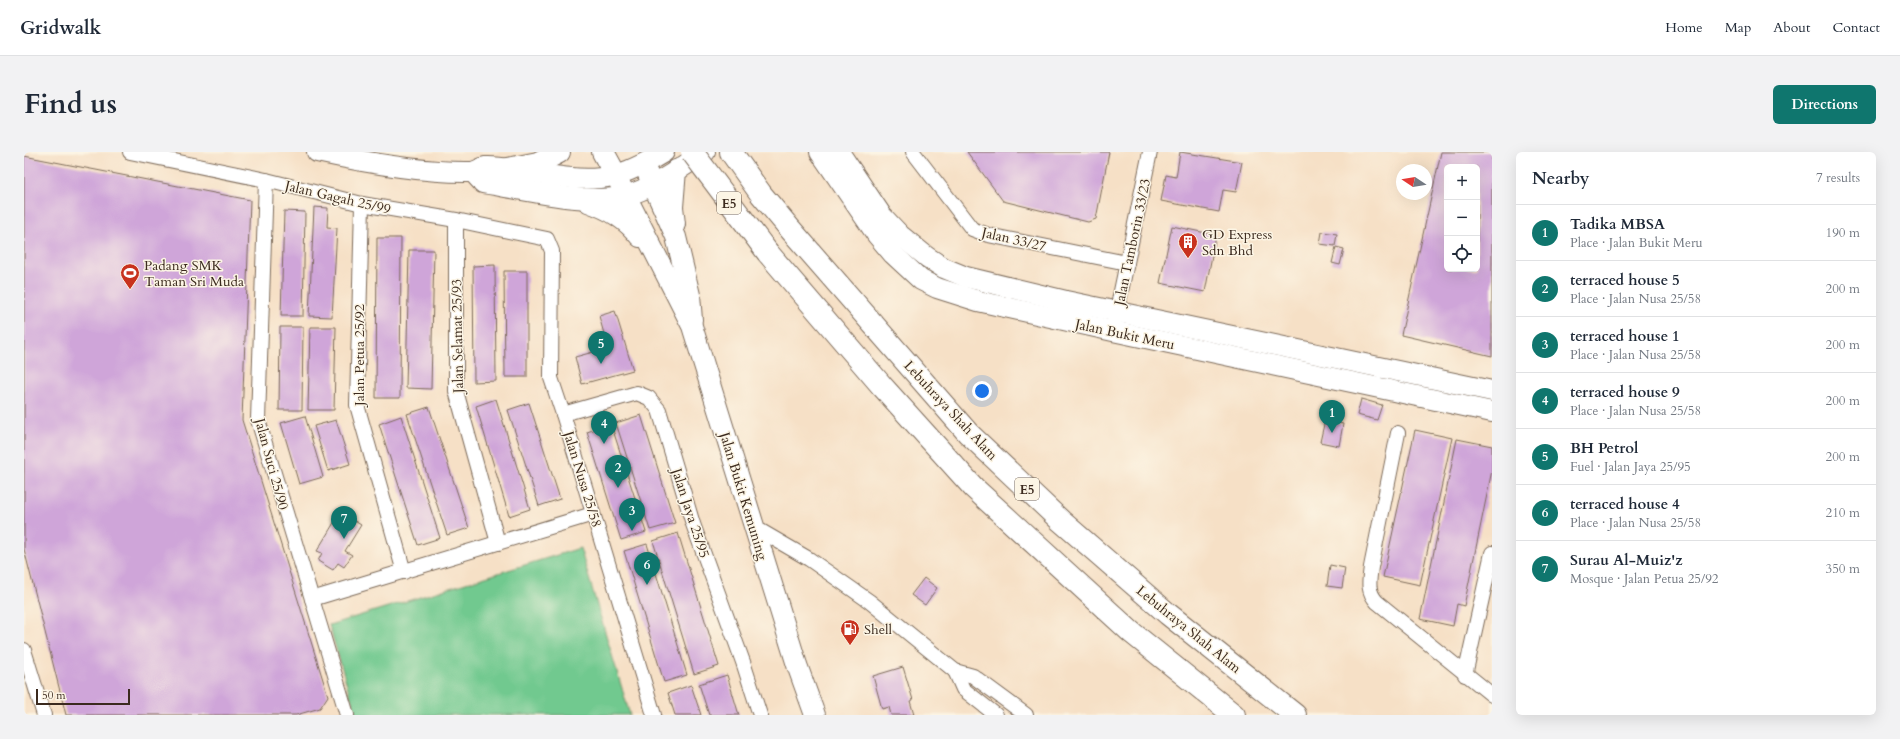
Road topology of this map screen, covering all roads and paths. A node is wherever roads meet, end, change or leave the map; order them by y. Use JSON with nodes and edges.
{"nodes":[{"id":1,"x":130,"y":152,"type":"edge"},
{"id":2,"x":317,"y":152,"type":"edge"},
{"id":3,"x":559,"y":152,"type":"edge"},
{"id":4,"x":602,"y":152,"type":"edge"},
{"id":5,"x":664,"y":152,"type":"edge"},
{"id":6,"x":692,"y":152,"type":"edge"},
{"id":7,"x":705,"y":152,"type":"edge"},
{"id":8,"x":731,"y":152,"type":"edge"},
{"id":9,"x":820,"y":152,"type":"edge"},
{"id":10,"x":839,"y":152,"type":"edge"},
{"id":11,"x":913,"y":152,"type":"edge"},
{"id":12,"x":1150,"y":152,"type":"edge"},
{"id":13,"x":644,"y":164,"type":"junction"},
{"id":14,"x":508,"y":169,"type":"junction"},
{"id":15,"x":676,"y":170,"type":"junction"},
{"id":16,"x":473,"y":172,"type":"junction"},
{"id":17,"x":616,"y":176,"type":"junction"},
{"id":18,"x":266,"y":180,"type":"junction"},
{"id":19,"x":652,"y":184,"type":"junction"},
{"id":20,"x":626,"y":195,"type":"junction"},
{"id":21,"x":572,"y":197,"type":"junction"},
{"id":22,"x":362,"y":204,"type":"junction"},
{"id":23,"x":456,"y":220,"type":"junction"},
{"id":24,"x":676,"y":237,"type":"junction"},
{"id":25,"x":548,"y":239,"type":"joint"},
{"id":26,"x":661,"y":262,"type":"junction"},
{"id":27,"x":1127,"y":263,"type":"junction"},
{"id":28,"x":1117,"y":311,"type":"junction"},
{"id":29,"x":692,"y":326,"type":"junction"},
{"id":30,"x":1113,"y":331,"type":"junction"},
{"id":31,"x":1492,"y":391,"type":"edge"},
{"id":32,"x":1492,"y":412,"type":"edge"},
{"id":33,"x":563,"y":414,"type":"junction"},
{"id":34,"x":1398,"y":433,"type":"dead end"},
{"id":35,"x":593,"y":514,"type":"junction"},
{"id":36,"x":754,"y":527,"type":"junction"},
{"id":37,"x":498,"y":543,"type":"junction"},
{"id":38,"x":1492,"y":553,"type":"edge"},
{"id":39,"x":404,"y":572,"type":"junction"},
{"id":40,"x":312,"y":599,"type":"junction"},
{"id":41,"x":24,"y":650,"type":"edge"},
{"id":42,"x":797,"y":666,"type":"junction"},
{"id":43,"x":954,"y":671,"type":"junction"},
{"id":44,"x":1465,"y":675,"type":"junction"},
{"id":45,"x":1492,"y":695,"type":"edge"},
{"id":46,"x":345,"y":714,"type":"edge"},
{"id":47,"x":44,"y":715,"type":"edge"},
{"id":48,"x":654,"y":715,"type":"edge"},
{"id":49,"x":760,"y":715,"type":"edge"},
{"id":50,"x":804,"y":715,"type":"edge"},
{"id":51,"x":814,"y":715,"type":"edge"},
{"id":52,"x":996,"y":715,"type":"edge"},
{"id":53,"x":1026,"y":715,"type":"edge"},
{"id":54,"x":1234,"y":715,"type":"edge"},
{"id":55,"x":1295,"y":715,"type":"edge"}],
"edges":[{"from":1,"to":18,"type":"street","name":"Jalan Gagah 25/99"},
{"from":2,"to":16,"type":"main road"},
{"from":3,"to":14,"type":"highway"},
{"from":4,"to":17,"type":"highway"},
{"from":5,"to":13,"type":"main road"},
{"from":6,"to":54,"type":"highway","number":"E5","bridge":true},
{"from":7,"to":15,"type":"main road"},
{"from":8,"to":55,"type":"highway","name":"Lebuhraya Shah Alam","number":"E5"},
{"from":9,"to":30,"type":"main road","name":"Jalan Bukit Meru"},
{"from":10,"to":28,"type":"main road","name":"Jalan Bukit Meru"},
{"from":11,"to":27,"type":"street","name":"Jalan 33/27"},
{"from":12,"to":27,"type":"street","name":"Jalan Tamborin 33/23"},
{"from":13,"to":17,"type":"main road"},
{"from":13,"to":19,"type":"main road","name":"Jalan Bukit Kemuning"},
{"from":14,"to":16,"type":"main road"},
{"from":14,"to":17,"type":"main road"},
{"from":15,"to":19,"type":"main road"},
{"from":15,"to":24,"type":"main road"},
{"from":16,"to":21,"type":"main road"},
{"from":17,"to":20,"type":"main road","name":"Jalan Bukit Kemuning"},
{"from":18,"to":22,"type":"street","name":"Jalan Gagah 25/99"},
{"from":18,"to":40,"type":"street","name":"Jalan Suci 25/90"},
{"from":19,"to":20,"type":"main road"},
{"from":19,"to":24,"type":"main road","name":"Jalan Bukit Kemuning"},
{"from":20,"to":21,"type":"main road"},
{"from":20,"to":26,"type":"main road","name":"Jalan Bukit Kemuning"},
{"from":21,"to":26,"type":"main road"},
{"from":22,"to":23,"type":"street","name":"Jalan Gagah 25/99"},
{"from":22,"to":39,"type":"street","name":"Jalan Petua 25/92"},
{"from":23,"to":25,"type":"street","name":"Jalan Gagah 25/99"},
{"from":23,"to":37,"type":"street","name":"Jalan Selamat 25/93"},
{"from":24,"to":29,"type":"main road","name":"Jalan Bukit Kemuning"},
{"from":25,"to":33,"type":"street","name":"Jalan Nusa 25/58"},
{"from":26,"to":29,"type":"main road","name":"Jalan Bukit Kemuning"},
{"from":27,"to":28,"type":"street","name":"Jalan Tamborin 33/23"},
{"from":28,"to":30,"type":"street","name":"Jalan Tamborin 33/23"},
{"from":28,"to":31,"type":"main road","name":"Jalan Bukit Meru"},
{"from":29,"to":36,"type":"main road","name":"Jalan Bukit Kemuning"},
{"from":30,"to":32,"type":"main road","name":"Jalan Bukit Meru"},
{"from":33,"to":35,"type":"street","name":"Jalan Nusa 25/58"},
{"from":33,"to":49,"type":"street","name":"Jalan Jaya 25/95"},
{"from":34,"to":44,"type":"street"},
{"from":35,"to":37,"type":"street"},
{"from":35,"to":48,"type":"street","name":"Jalan Nusa 25/58"},
{"from":36,"to":42,"type":"main road","name":"Jalan Bukit Kemuning"},
{"from":36,"to":43,"type":"street"},
{"from":37,"to":39,"type":"street"},
{"from":38,"to":44,"type":"street"},
{"from":39,"to":40,"type":"street"},
{"from":40,"to":46,"type":"street","name":"Jalan Suci 25/90"},
{"from":41,"to":47,"type":"street"},
{"from":42,"to":50,"type":"main road","name":"Jalan Bukit Kemuning"},
{"from":42,"to":51,"type":"main road","name":"Jalan Bukit Kemuning"},
{"from":43,"to":52,"type":"street"},
{"from":43,"to":53,"type":"street"},
{"from":44,"to":45,"type":"street"}]}
